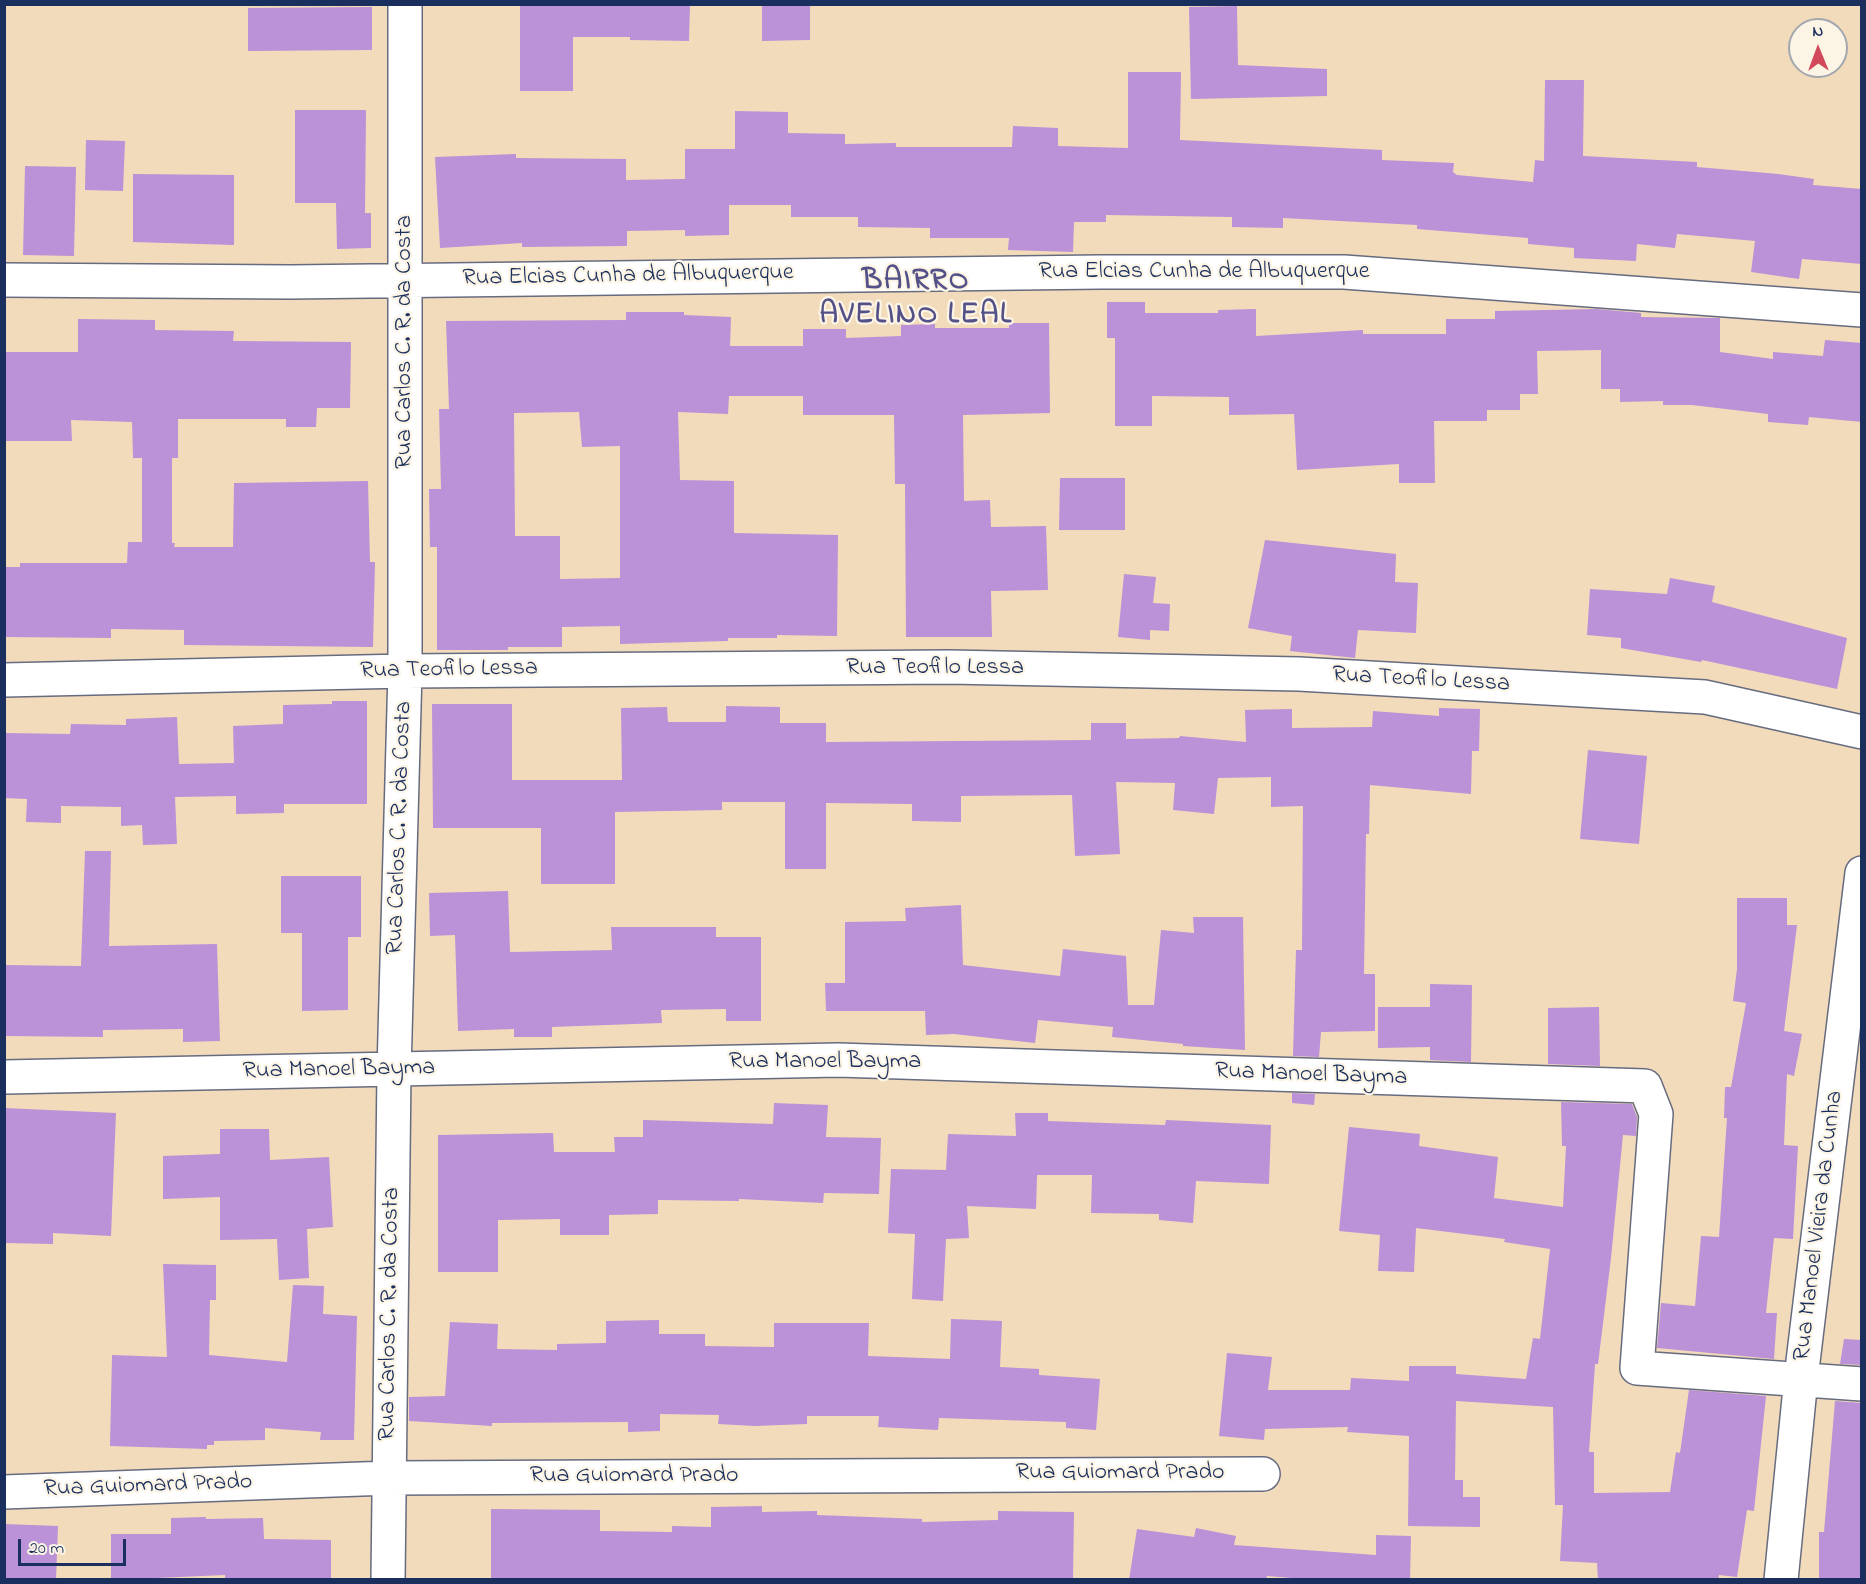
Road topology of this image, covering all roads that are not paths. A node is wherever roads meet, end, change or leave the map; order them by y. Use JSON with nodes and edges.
{"nodes":[{"id":1,"x":405,"y":4,"type":"edge"},
{"id":2,"x":407,"y":279,"type":"junction"},
{"id":3,"x":4,"y":280,"type":"edge"},
{"id":4,"x":1862,"y":310,"type":"edge"},
{"id":5,"x":405,"y":671,"type":"junction"},
{"id":6,"x":4,"y":680,"type":"edge"},
{"id":7,"x":1862,"y":732,"type":"edge"},
{"id":8,"x":1862,"y":873,"type":"edge"},
{"id":9,"x":394,"y":1071,"type":"junction"},
{"id":10,"x":4,"y":1077,"type":"edge"},
{"id":11,"x":1802,"y":1378,"type":"junction"},
{"id":12,"x":1862,"y":1384,"type":"edge"},
{"id":13,"x":1263,"y":1474,"type":"dead end"},
{"id":14,"x":389,"y":1478,"type":"junction"},
{"id":15,"x":4,"y":1492,"type":"edge"},
{"id":16,"x":388,"y":1580,"type":"edge"},
{"id":17,"x":1781,"y":1580,"type":"edge"}],
"edges":[{"from":1,"to":2,"type":"street","name":"Rua Carlos C. R. da Costa"},
{"from":2,"to":3,"type":"street","name":"Rua Elcias Cunha de Albuquerque"},
{"from":2,"to":4,"type":"street","name":"Rua Elcias Cunha de Albuquerque"},
{"from":2,"to":5,"type":"street","name":"Rua Carlos C. R. da Costa"},
{"from":5,"to":6,"type":"street","name":"Rua Teofilo Lessa"},
{"from":5,"to":7,"type":"street","name":"Rua Teofilo Lessa"},
{"from":5,"to":9,"type":"street","name":"Rua Carlos C. R. da Costa"},
{"from":8,"to":11,"type":"street","name":"Rua Manoel Vieira da Cunha"},
{"from":9,"to":10,"type":"street","name":"Rua Manoel Bayma"},
{"from":9,"to":11,"type":"street","name":"Rua Manoel Bayma"},
{"from":9,"to":14,"type":"street","name":"Rua Carlos C. R. da Costa"},
{"from":11,"to":12,"type":"street"},
{"from":11,"to":17,"type":"street","name":"Rua Manoel Vieira da Cunha"},
{"from":13,"to":14,"type":"street","name":"Rua Guiomard Prado"},
{"from":14,"to":15,"type":"street","name":"Rua Guiomard Prado"},
{"from":14,"to":16,"type":"street","name":"Rua Carlos C. R. da Costa"}]}
